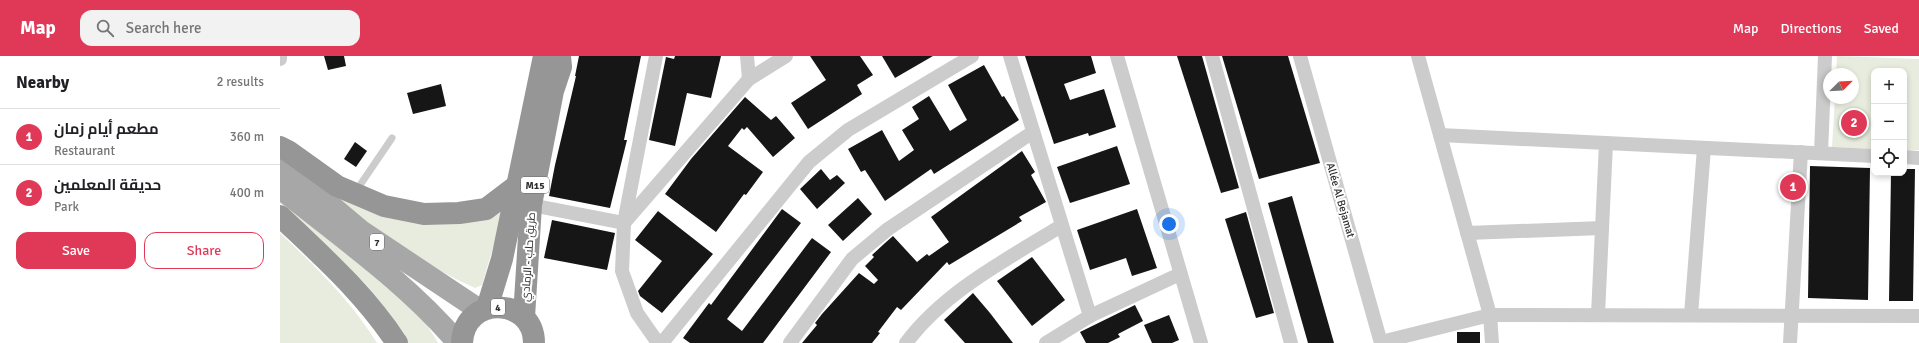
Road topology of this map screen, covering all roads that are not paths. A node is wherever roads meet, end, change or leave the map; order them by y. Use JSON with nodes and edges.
{"nodes":[{"id":1,"x":544,"y":56,"type":"edge"},
{"id":2,"x":560,"y":56,"type":"edge"},
{"id":3,"x":656,"y":56,"type":"edge"},
{"id":4,"x":747,"y":56,"type":"edge"},
{"id":5,"x":786,"y":56,"type":"edge"},
{"id":6,"x":972,"y":56,"type":"edge"},
{"id":7,"x":1010,"y":56,"type":"edge"},
{"id":8,"x":1117,"y":56,"type":"edge"},
{"id":9,"x":1212,"y":56,"type":"edge"},
{"id":10,"x":1300,"y":56,"type":"edge"},
{"id":11,"x":1418,"y":56,"type":"edge"},
{"id":12,"x":1825,"y":56,"type":"edge"},
{"id":13,"x":749,"y":79,"type":"junction"},
{"id":14,"x":1033,"y":132,"type":"junction"},
{"id":15,"x":1440,"y":136,"type":"junction"},
{"id":16,"x":392,"y":138,"type":"dead end"},
{"id":17,"x":1606,"y":143,"type":"junction"},
{"id":18,"x":280,"y":147,"type":"edge"},
{"id":19,"x":1704,"y":148,"type":"junction"},
{"id":20,"x":1801,"y":152,"type":"junction"},
{"id":21,"x":1821,"y":153,"type":"junction"},
{"id":22,"x":1871,"y":156,"type":"edge"},
{"id":23,"x":1907,"y":157,"type":"edge"},
{"id":24,"x":1919,"y":158,"type":"edge"},
{"id":25,"x":280,"y":163,"type":"edge"},
{"id":26,"x":519,"y":184,"type":"junction"},
{"id":27,"x":280,"y":188,"type":"edge"},
{"id":28,"x":355,"y":193,"type":"junction"},
{"id":29,"x":532,"y":205,"type":"junction"},
{"id":30,"x":280,"y":216,"type":"edge"},
{"id":31,"x":624,"y":223,"type":"junction"},
{"id":32,"x":1061,"y":226,"type":"junction"},
{"id":33,"x":1602,"y":228,"type":"junction"},
{"id":34,"x":1467,"y":233,"type":"junction"},
{"id":35,"x":1180,"y":274,"type":"junction"},
{"id":36,"x":484,"y":309,"type":"junction"},
{"id":37,"x":1490,"y":315,"type":"junction"},
{"id":38,"x":1598,"y":315,"type":"junction"},
{"id":39,"x":1691,"y":315,"type":"junction"},
{"id":40,"x":1090,"y":316,"type":"junction"},
{"id":41,"x":1792,"y":316,"type":"junction"},
{"id":42,"x":1919,"y":316,"type":"edge"},
{"id":43,"x":524,"y":317,"type":"junction"},
{"id":44,"x":1381,"y":342,"type":"edge"},
{"id":45,"x":397,"y":343,"type":"edge"},
{"id":46,"x":458,"y":343,"type":"edge"},
{"id":47,"x":462,"y":343,"type":"edge"},
{"id":48,"x":534,"y":343,"type":"edge"},
{"id":49,"x":658,"y":343,"type":"edge"},
{"id":50,"x":662,"y":343,"type":"edge"},
{"id":51,"x":790,"y":343,"type":"edge"},
{"id":52,"x":906,"y":343,"type":"edge"},
{"id":53,"x":1046,"y":343,"type":"edge"},
{"id":54,"x":1201,"y":343,"type":"edge"},
{"id":55,"x":1291,"y":343,"type":"edge"},
{"id":56,"x":1492,"y":343,"type":"edge"},
{"id":57,"x":1790,"y":343,"type":"edge"}],
"edges":[{"from":1,"to":26,"type":"highway","name":"طريق حلب - الرمادي","number":"M15"},
{"from":2,"to":29,"type":"highway","name":"طريق حلب - الرمادي","number":"M15"},
{"from":3,"to":31,"type":"street"},
{"from":4,"to":13,"type":"street"},
{"from":5,"to":13,"type":"street"},
{"from":6,"to":50,"type":"street"},
{"from":7,"to":14,"type":"street"},
{"from":8,"to":35,"type":"street"},
{"from":9,"to":55,"type":"street"},
{"from":10,"to":44,"type":"street","name":"Allée Al Bejamat"},
{"from":11,"to":15,"type":"street"},
{"from":12,"to":21,"type":"street"},
{"from":13,"to":31,"type":"street"},
{"from":14,"to":32,"type":"street"},
{"from":14,"to":51,"type":"street"},
{"from":15,"to":17,"type":"street"},
{"from":15,"to":34,"type":"street"},
{"from":16,"to":28,"type":"lane"},
{"from":17,"to":19,"type":"street"},
{"from":17,"to":33,"type":"street"},
{"from":18,"to":28,"type":"highway"},
{"from":19,"to":20,"type":"street"},
{"from":19,"to":39,"type":"street"},
{"from":20,"to":21,"type":"street"},
{"from":20,"to":41,"type":"street"},
{"from":21,"to":22,"type":"street"},
{"from":23,"to":24,"type":"street"},
{"from":25,"to":36,"type":"main road","number":"7"},
{"from":26,"to":28,"type":"highway"},
{"from":26,"to":36,"type":"highway","name":"طريق حلب - الرمادي","number":"M15"},
{"from":27,"to":46,"type":"main road","number":"7"},
{"from":29,"to":31,"type":"street"},
{"from":29,"to":43,"type":"highway","name":"طريق حلب - الرمادي","number":"M15"},
{"from":30,"to":45,"type":"highway"},
{"from":31,"to":49,"type":"street"},
{"from":32,"to":40,"type":"street"},
{"from":32,"to":52,"type":"street"},
{"from":33,"to":34,"type":"street"},
{"from":33,"to":38,"type":"street"},
{"from":34,"to":37,"type":"street"},
{"from":35,"to":40,"type":"street"},
{"from":35,"to":54,"type":"street"},
{"from":36,"to":43,"type":"highway","number":"4"},
{"from":36,"to":47,"type":"highway","number":"4"},
{"from":37,"to":38,"type":"street"},
{"from":37,"to":44,"type":"street"},
{"from":37,"to":56,"type":"street"},
{"from":38,"to":39,"type":"street"},
{"from":39,"to":41,"type":"street"},
{"from":40,"to":53,"type":"street"},
{"from":41,"to":42,"type":"street"},
{"from":41,"to":57,"type":"street"},
{"from":43,"to":48,"type":"highway"}]}
